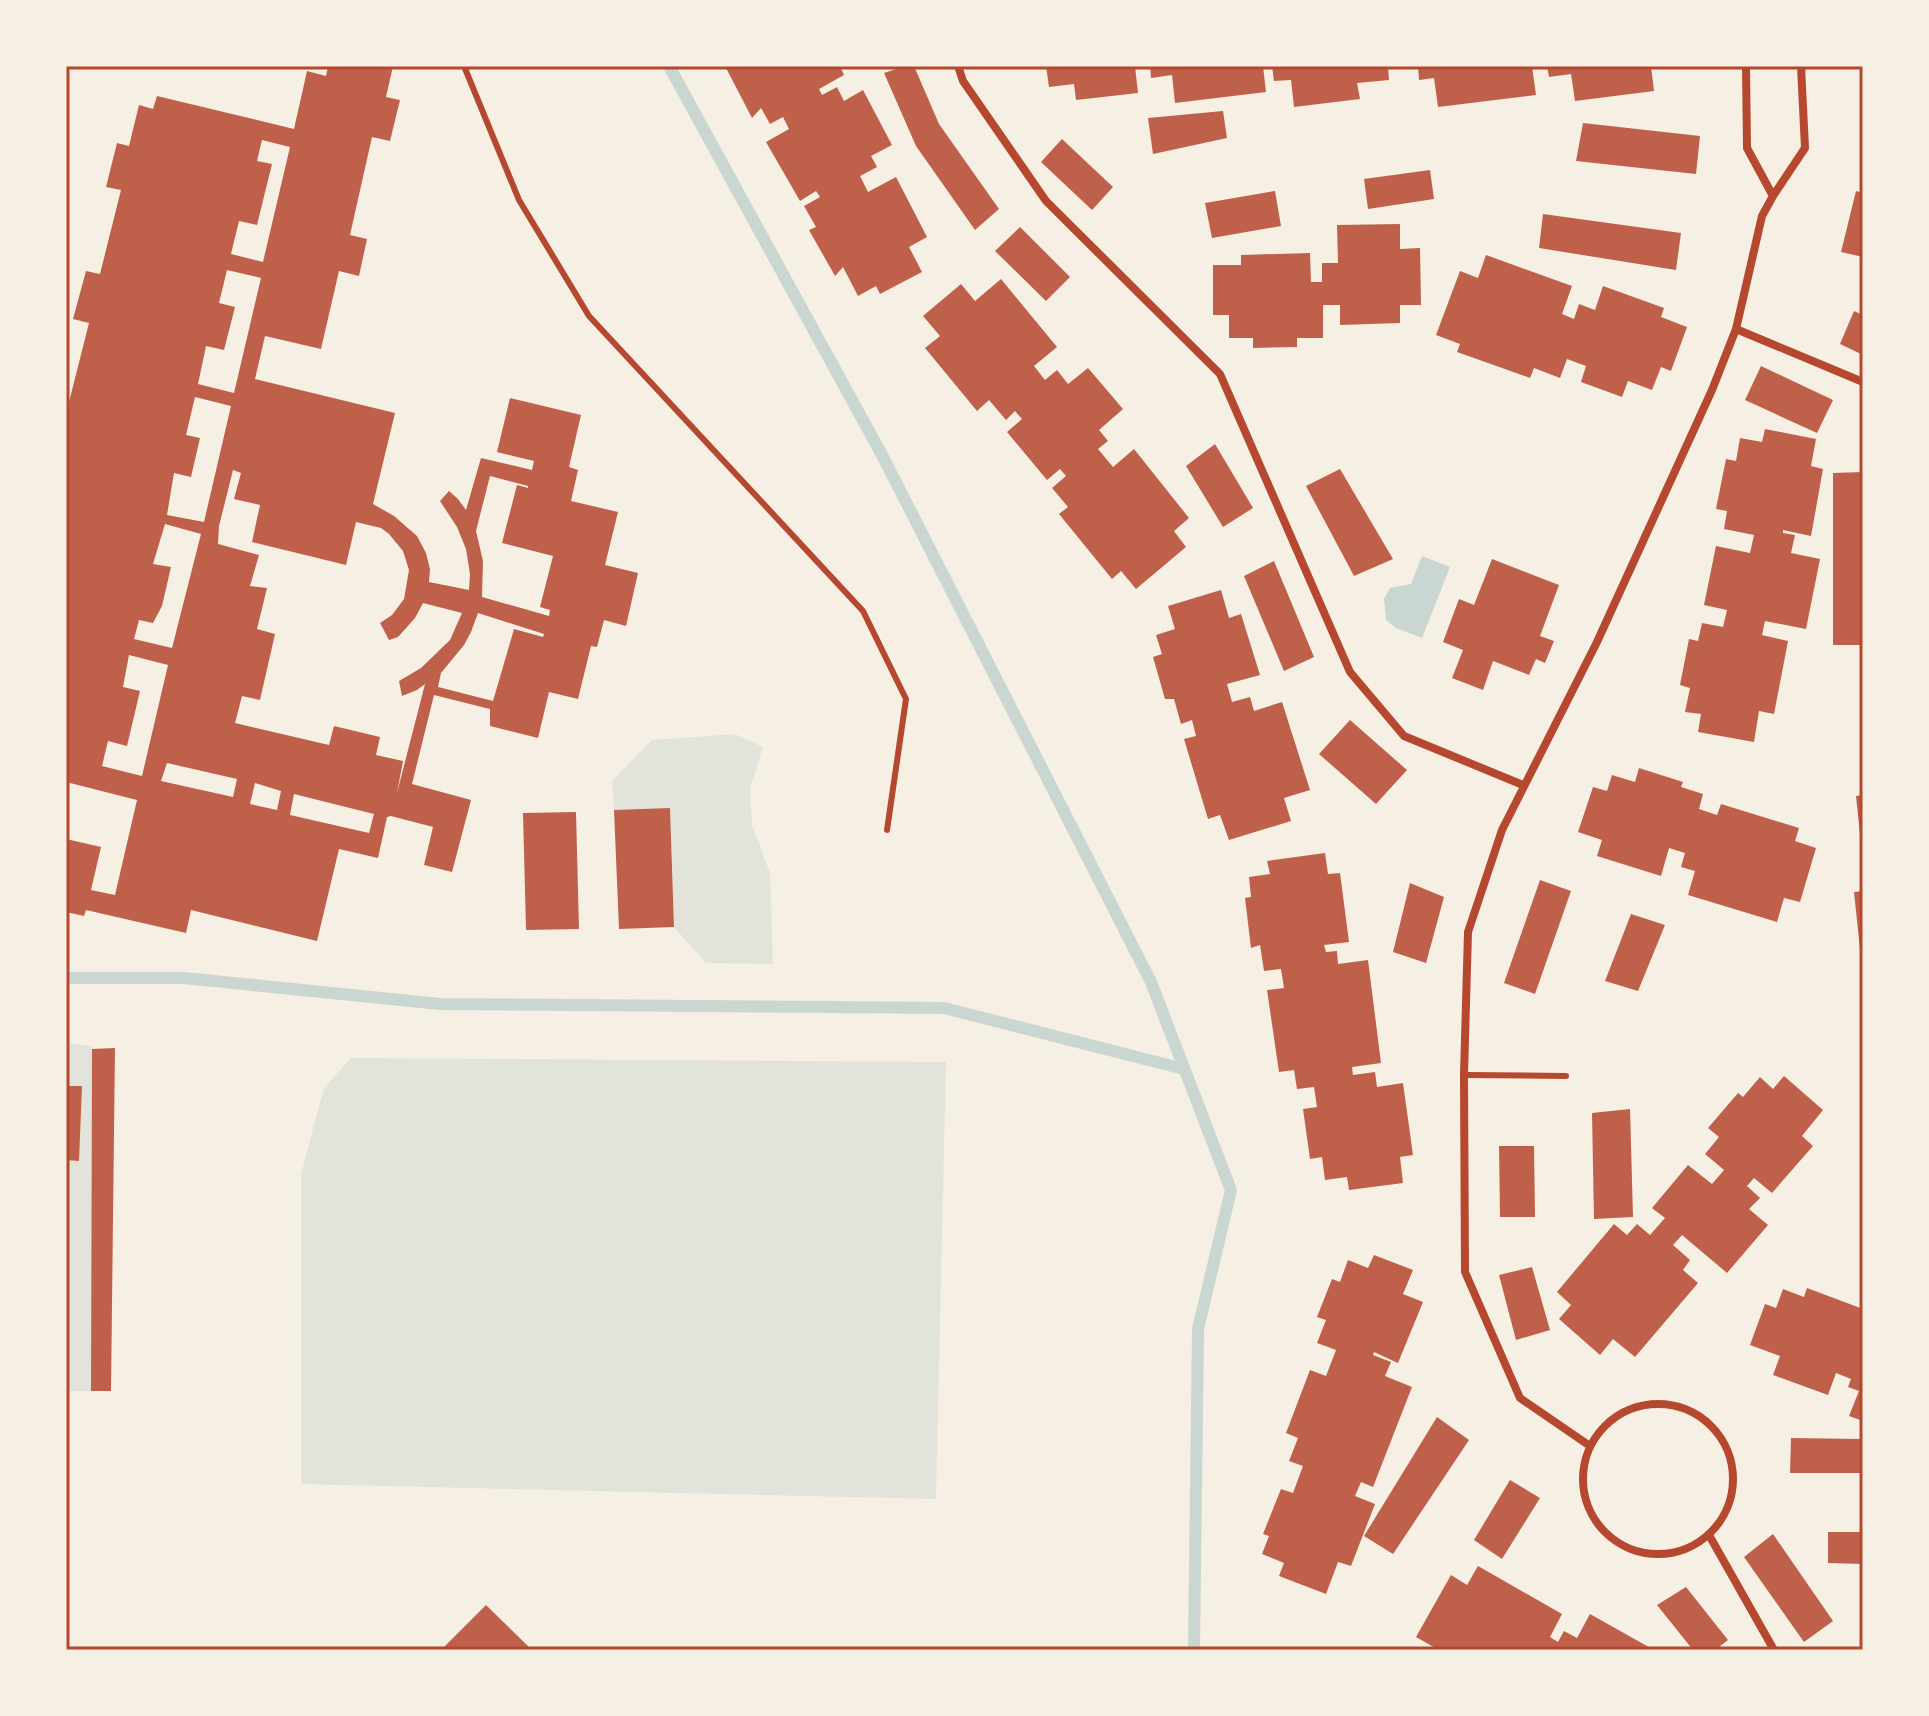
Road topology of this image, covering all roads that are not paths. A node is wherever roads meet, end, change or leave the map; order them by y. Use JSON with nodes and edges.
{"nodes":[{"id":1,"x":464,"y":66,"type":"edge"},
{"id":2,"x":958,"y":66,"type":"edge"},
{"id":3,"x":1746,"y":66,"type":"edge"},
{"id":4,"x":1801,"y":66,"type":"edge"},
{"id":5,"x":1773,"y":196,"type":"junction"},
{"id":6,"x":1736,"y":329,"type":"junction"},
{"id":7,"x":1863,"y":382,"type":"edge"},
{"id":8,"x":1523,"y":785,"type":"junction"},
{"id":9,"x":887,"y":830,"type":"dead end"},
{"id":10,"x":1464,"y":1075,"type":"junction"},
{"id":11,"x":1566,"y":1076,"type":"dead end"},
{"id":12,"x":1590,"y":1446,"type":"junction"},
{"id":13,"x":1709,"y":1535,"type":"junction"},
{"id":14,"x":1774,"y":1650,"type":"edge"}],
"edges":[{"from":1,"to":9,"type":"lane"},
{"from":2,"to":8,"type":"street"},
{"from":3,"to":5,"type":"street"},
{"from":4,"to":5,"type":"street"},
{"from":5,"to":6,"type":"street"},
{"from":6,"to":7,"type":"street"},
{"from":6,"to":8,"type":"street"},
{"from":8,"to":10,"type":"street"},
{"from":10,"to":11,"type":"lane"},
{"from":10,"to":12,"type":"street"},
{"from":12,"to":13,"type":"street"},
{"from":12,"to":13,"type":"street"},
{"from":13,"to":14,"type":"street"}]}
